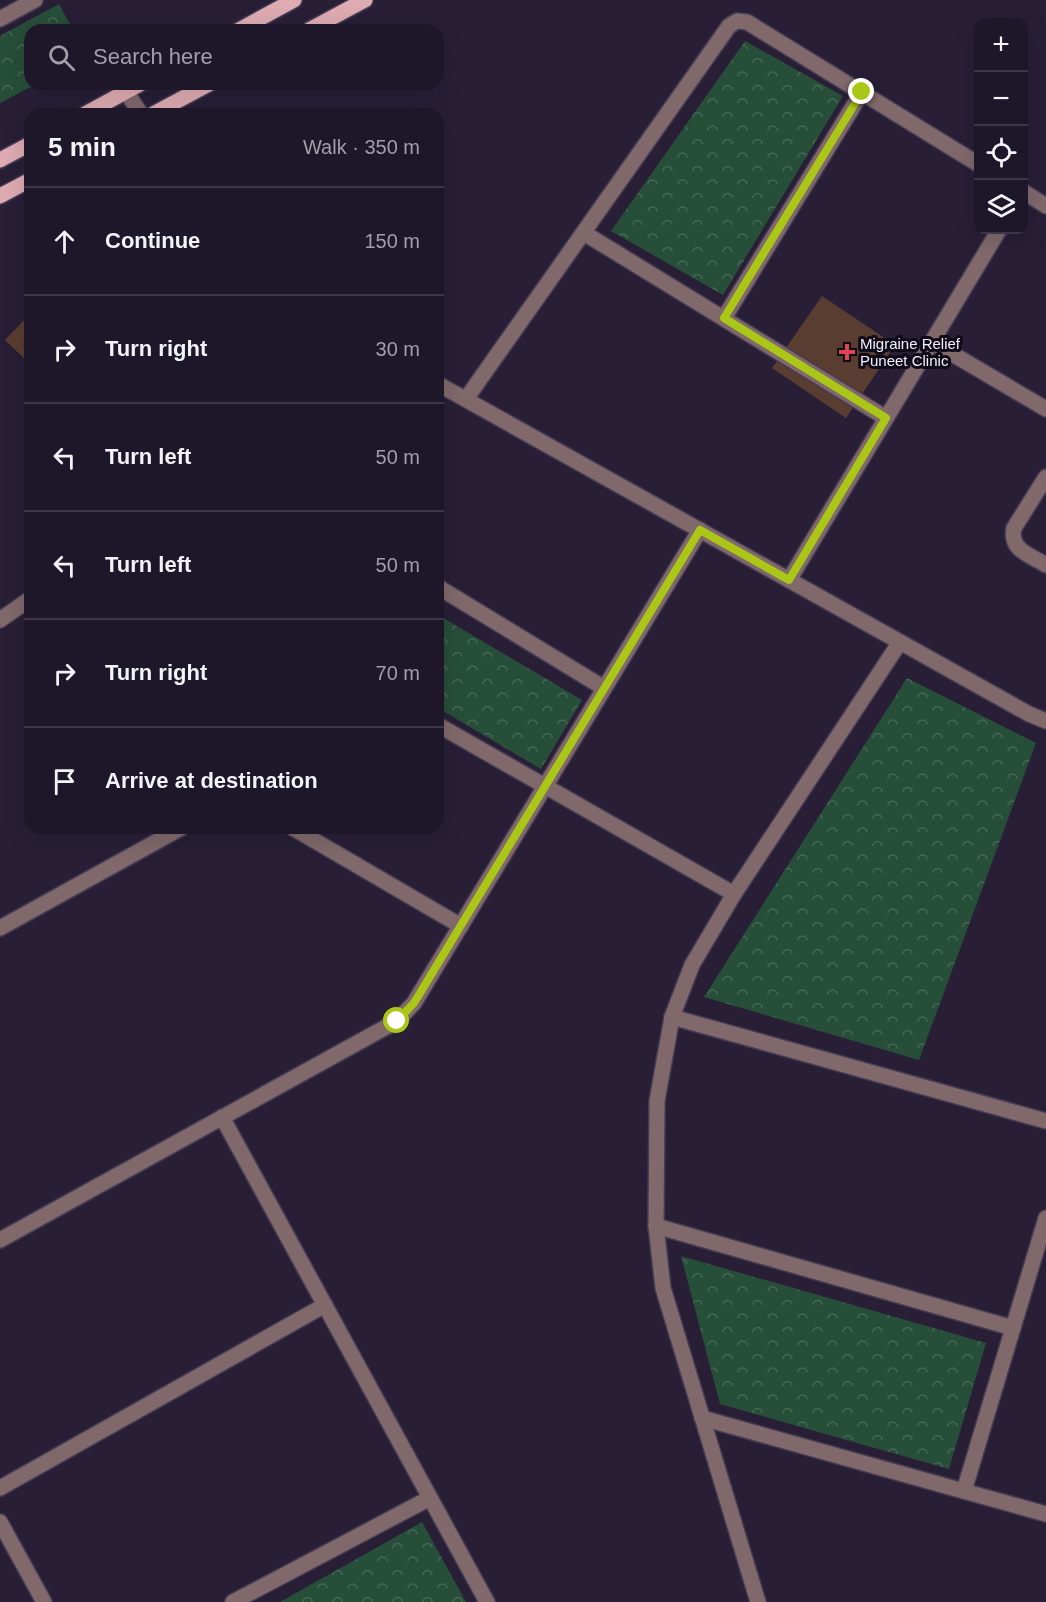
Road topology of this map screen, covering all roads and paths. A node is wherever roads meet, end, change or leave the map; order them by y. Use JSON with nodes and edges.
{"nodes":[{"id":1,"x":35,"y":0,"type":"edge"},
{"id":2,"x":294,"y":0,"type":"edge"},
{"id":3,"x":365,"y":0,"type":"edge"},
{"id":4,"x":0,"y":19,"type":"edge"},
{"id":5,"x":250,"y":24,"type":"edge"},
{"id":6,"x":320,"y":24,"type":"edge"},
{"id":7,"x":129,"y":90,"type":"edge"},
{"id":8,"x":134,"y":90,"type":"edge"},
{"id":9,"x":198,"y":90,"type":"edge"},
{"id":10,"x":862,"y":92,"type":"junction"},
{"id":11,"x":96,"y":108,"type":"edge"},
{"id":12,"x":139,"y":108,"type":"edge"},
{"id":13,"x":164,"y":108,"type":"edge"},
{"id":14,"x":24,"y":147,"type":"edge"},
{"id":15,"x":0,"y":160,"type":"edge"},
{"id":16,"x":974,"y":162,"type":"edge"},
{"id":17,"x":24,"y":183,"type":"edge"},
{"id":18,"x":1028,"y":195,"type":"edge"},
{"id":19,"x":0,"y":196,"type":"edge"},
{"id":20,"x":1046,"y":206,"type":"edge"},
{"id":21,"x":584,"y":233,"type":"junction"},
{"id":22,"x":997,"y":234,"type":"edge"},
{"id":23,"x":724,"y":318,"type":"junction"},
{"id":24,"x":932,"y":342,"type":"junction"},
{"id":25,"x":444,"y":387,"type":"edge"},
{"id":26,"x":466,"y":399,"type":"junction"},
{"id":27,"x":1046,"y":409,"type":"edge"},
{"id":28,"x":886,"y":418,"type":"junction"},
{"id":29,"x":1046,"y":477,"type":"edge"},
{"id":30,"x":700,"y":530,"type":"junction"},
{"id":31,"x":1046,"y":565,"type":"edge"},
{"id":32,"x":789,"y":580,"type":"junction"},
{"id":33,"x":444,"y":591,"type":"edge"},
{"id":34,"x":24,"y":603,"type":"edge"},
{"id":35,"x":0,"y":620,"type":"edge"},
{"id":36,"x":900,"y":642,"type":"junction"},
{"id":37,"x":604,"y":688,"type":"junction"},
{"id":38,"x":1046,"y":721,"type":"edge"},
{"id":39,"x":444,"y":728,"type":"edge"},
{"id":40,"x":546,"y":785,"type":"junction"},
{"id":41,"x":170,"y":834,"type":"edge"},
{"id":42,"x":303,"y":834,"type":"edge"},
{"id":43,"x":734,"y":894,"type":"junction"},
{"id":44,"x":461,"y":926,"type":"junction"},
{"id":45,"x":0,"y":928,"type":"edge"},
{"id":46,"x":672,"y":1017,"type":"junction"},
{"id":47,"x":222,"y":1117,"type":"junction"},
{"id":48,"x":1046,"y":1121,"type":"edge"},
{"id":49,"x":1046,"y":1218,"type":"edge"},
{"id":50,"x":656,"y":1226,"type":"junction"},
{"id":51,"x":0,"y":1240,"type":"edge"},
{"id":52,"x":325,"y":1305,"type":"junction"},
{"id":53,"x":1013,"y":1328,"type":"junction"},
{"id":54,"x":702,"y":1418,"type":"junction"},
{"id":55,"x":0,"y":1488,"type":"edge"},
{"id":56,"x":964,"y":1491,"type":"junction"},
{"id":57,"x":430,"y":1498,"type":"junction"},
{"id":58,"x":1046,"y":1514,"type":"edge"},
{"id":59,"x":0,"y":1522,"type":"edge"},
{"id":60,"x":44,"y":1602,"type":"edge"},
{"id":61,"x":233,"y":1602,"type":"edge"},
{"id":62,"x":487,"y":1602,"type":"edge"},
{"id":63,"x":758,"y":1602,"type":"edge"}],
"edges":[{"from":1,"to":4,"type":"street"},
{"from":2,"to":5,"type":"main road"},
{"from":3,"to":6,"type":"main road"},
{"from":7,"to":11,"type":"main road"},
{"from":8,"to":12,"type":"street"},
{"from":9,"to":13,"type":"main road"},
{"from":10,"to":16,"type":"street"},
{"from":10,"to":21,"type":"street"},
{"from":10,"to":23,"type":"street"},
{"from":14,"to":15,"type":"main road"},
{"from":17,"to":19,"type":"main road"},
{"from":18,"to":20,"type":"street"},
{"from":21,"to":23,"type":"street"},
{"from":21,"to":26,"type":"street"},
{"from":22,"to":24,"type":"street"},
{"from":23,"to":28,"type":"street"},
{"from":24,"to":27,"type":"street"},
{"from":24,"to":28,"type":"street"},
{"from":25,"to":26,"type":"street"},
{"from":26,"to":30,"type":"street"},
{"from":28,"to":32,"type":"street"},
{"from":29,"to":31,"type":"street"},
{"from":30,"to":32,"type":"street"},
{"from":30,"to":37,"type":"street"},
{"from":32,"to":36,"type":"street"},
{"from":33,"to":37,"type":"street"},
{"from":34,"to":35,"type":"street"},
{"from":36,"to":38,"type":"street"},
{"from":36,"to":43,"type":"street"},
{"from":37,"to":40,"type":"street"},
{"from":39,"to":40,"type":"street"},
{"from":40,"to":43,"type":"street"},
{"from":40,"to":44,"type":"street"},
{"from":41,"to":45,"type":"street"},
{"from":42,"to":44,"type":"street"},
{"from":43,"to":46,"type":"street"},
{"from":44,"to":47,"type":"street"},
{"from":46,"to":48,"type":"street"},
{"from":46,"to":50,"type":"street"},
{"from":47,"to":51,"type":"street"},
{"from":47,"to":52,"type":"street"},
{"from":49,"to":53,"type":"street"},
{"from":50,"to":53,"type":"street"},
{"from":50,"to":54,"type":"street"},
{"from":52,"to":55,"type":"street"},
{"from":52,"to":57,"type":"street"},
{"from":53,"to":56,"type":"street"},
{"from":54,"to":56,"type":"street"},
{"from":54,"to":63,"type":"street"},
{"from":56,"to":58,"type":"street"},
{"from":57,"to":61,"type":"street"},
{"from":57,"to":62,"type":"street"},
{"from":59,"to":60,"type":"street"}]}
